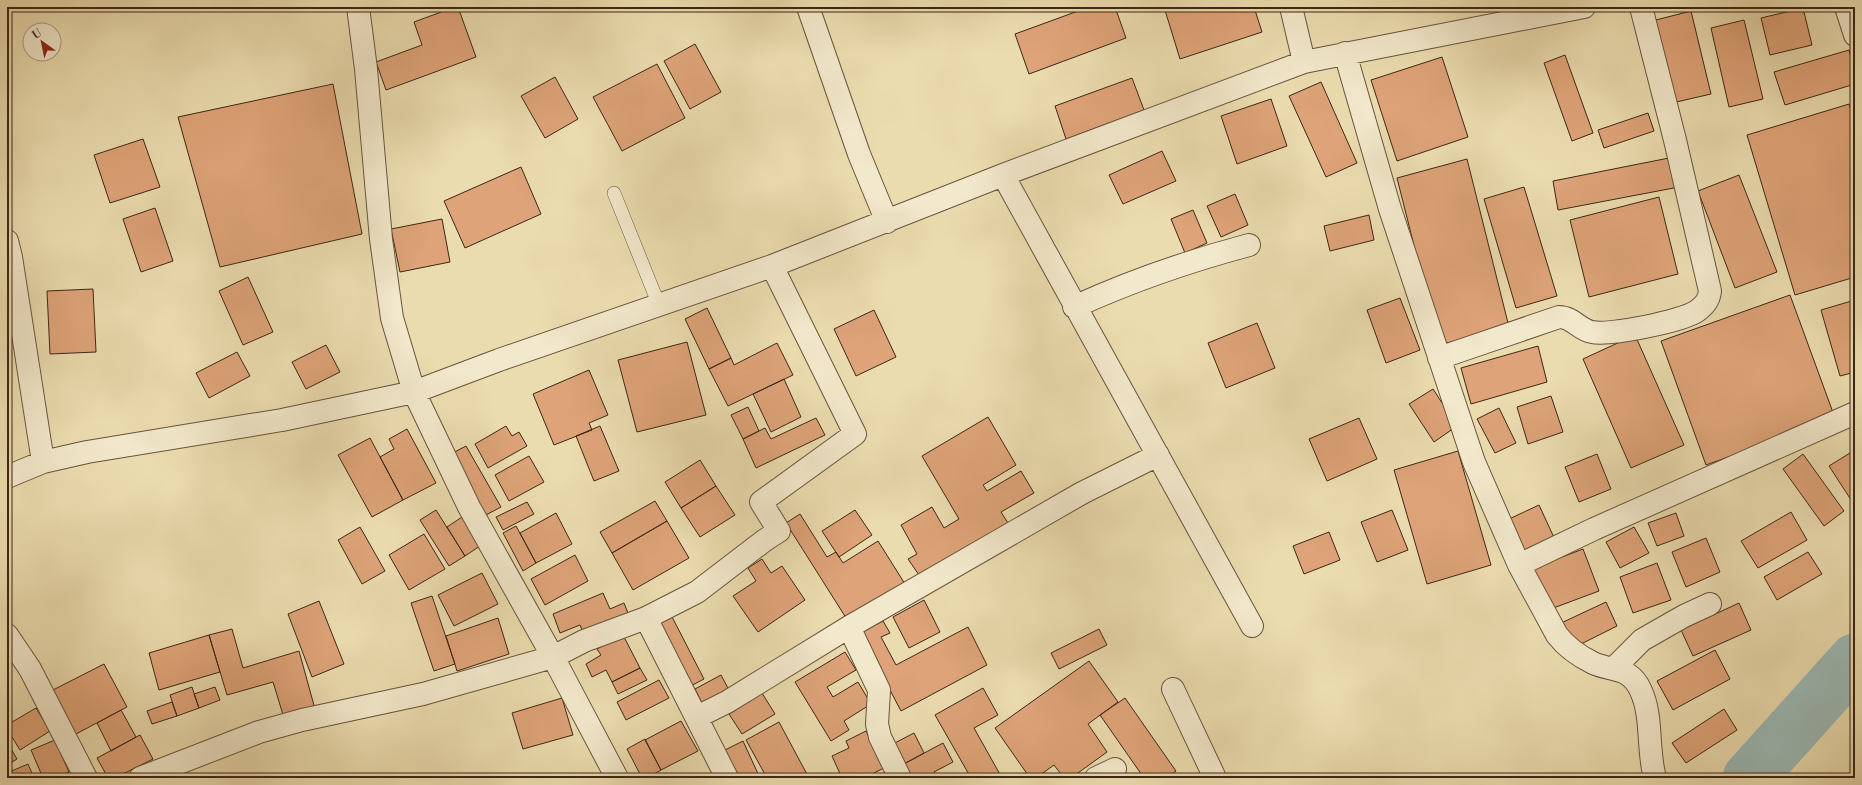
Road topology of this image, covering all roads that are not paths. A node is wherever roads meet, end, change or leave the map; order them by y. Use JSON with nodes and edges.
{"nodes":[{"id":1,"x":358,"y":7,"type":"edge"},
{"id":2,"x":808,"y":7,"type":"edge"},
{"id":3,"x":1291,"y":7,"type":"edge"},
{"id":4,"x":1584,"y":7,"type":"edge"},
{"id":5,"x":1642,"y":7,"type":"edge"},
{"id":6,"x":1846,"y":7,"type":"edge"},
{"id":7,"x":1855,"y":35,"type":"edge"},
{"id":8,"x":1345,"y":53,"type":"junction"},
{"id":9,"x":1304,"y":62,"type":"junction"},
{"id":10,"x":1003,"y":175,"type":"junction"},
{"id":11,"x":614,"y":193,"type":"dead end"},
{"id":12,"x":887,"y":222,"type":"junction"},
{"id":13,"x":7,"y":241,"type":"edge"},
{"id":14,"x":1249,"y":244,"type":"dead end"},
{"id":15,"x":772,"y":266,"type":"junction"},
{"id":16,"x":659,"y":305,"type":"junction"},
{"id":17,"x":1074,"y":306,"type":"junction"},
{"id":18,"x":1439,"y":358,"type":"junction"},
{"id":19,"x":414,"y":392,"type":"junction"},
{"id":20,"x":1855,"y":412,"type":"edge"},
{"id":21,"x":1158,"y":455,"type":"junction"},
{"id":22,"x":43,"y":462,"type":"junction"},
{"id":23,"x":7,"y":477,"type":"edge"},
{"id":24,"x":1519,"y":565,"type":"junction"},
{"id":25,"x":1710,"y":604,"type":"dead end"},
{"id":26,"x":646,"y":618,"type":"junction"},
{"id":27,"x":1252,"y":626,"type":"dead end"},
{"id":28,"x":849,"y":627,"type":"junction"},
{"id":29,"x":7,"y":635,"type":"edge"},
{"id":30,"x":553,"y":657,"type":"junction"},
{"id":31,"x":1614,"y":668,"type":"junction"},
{"id":32,"x":1172,"y":689,"type":"dead end"},
{"id":33,"x":697,"y":717,"type":"junction"},
{"id":34,"x":1654,"y":777,"type":"edge"},
{"id":35,"x":86,"y":778,"type":"edge"},
{"id":36,"x":140,"y":778,"type":"edge"},
{"id":37,"x":617,"y":778,"type":"edge"},
{"id":38,"x":727,"y":778,"type":"edge"},
{"id":39,"x":900,"y":778,"type":"edge"},
{"id":40,"x":1215,"y":778,"type":"edge"}],
"edges":[{"from":1,"to":19,"type":"street"},
{"from":2,"to":12,"type":"street"},
{"from":3,"to":9,"type":"street"},
{"from":4,"to":8,"type":"street"},
{"from":5,"to":18,"type":"street"},
{"from":6,"to":7,"type":"street"},
{"from":8,"to":9,"type":"street"},
{"from":8,"to":18,"type":"street"},
{"from":9,"to":10,"type":"street"},
{"from":10,"to":12,"type":"street"},
{"from":10,"to":17,"type":"street"},
{"from":11,"to":16,"type":"lane"},
{"from":12,"to":15,"type":"street"},
{"from":13,"to":22,"type":"street"},
{"from":14,"to":17,"type":"street"},
{"from":15,"to":16,"type":"street"},
{"from":15,"to":26,"type":"street"},
{"from":16,"to":19,"type":"street"},
{"from":17,"to":21,"type":"street"},
{"from":18,"to":24,"type":"street"},
{"from":19,"to":22,"type":"street"},
{"from":19,"to":30,"type":"street"},
{"from":20,"to":24,"type":"street"},
{"from":21,"to":27,"type":"street"},
{"from":21,"to":28,"type":"street"},
{"from":22,"to":23,"type":"street"},
{"from":24,"to":31,"type":"street"},
{"from":25,"to":31,"type":"street"},
{"from":26,"to":30,"type":"street"},
{"from":26,"to":33,"type":"street"},
{"from":28,"to":33,"type":"street"},
{"from":28,"to":39,"type":"street"},
{"from":29,"to":35,"type":"street"},
{"from":30,"to":36,"type":"street"},
{"from":30,"to":37,"type":"street"},
{"from":31,"to":34,"type":"street"},
{"from":32,"to":40,"type":"street"},
{"from":33,"to":38,"type":"street"}]}
